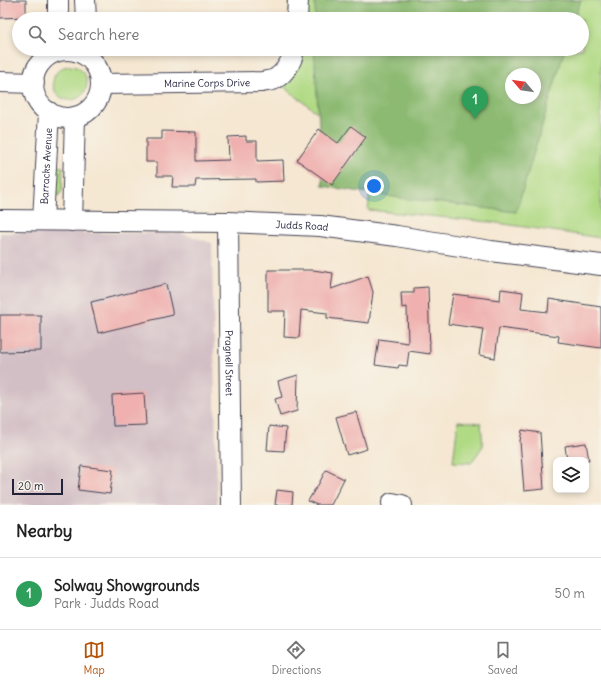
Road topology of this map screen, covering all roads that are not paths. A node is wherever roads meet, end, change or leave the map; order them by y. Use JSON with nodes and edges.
{"nodes":[{"id":1,"x":58,"y":0,"type":"edge"},
{"id":2,"x":86,"y":0,"type":"edge"},
{"id":3,"x":298,"y":0,"type":"edge"},
{"id":4,"x":58,"y":12,"type":"edge"},
{"id":5,"x":86,"y":12,"type":"edge"},
{"id":6,"x":297,"y":12,"type":"edge"},
{"id":7,"x":49,"y":56,"type":"edge"},
{"id":8,"x":89,"y":56,"type":"edge"},
{"id":9,"x":293,"y":56,"type":"edge"},
{"id":10,"x":0,"y":82,"type":"edge"},
{"id":11,"x":34,"y":83,"type":"junction"},
{"id":12,"x":101,"y":84,"type":"junction"},
{"id":13,"x":49,"y":112,"type":"junction"},
{"id":14,"x":75,"y":117,"type":"junction"},
{"id":15,"x":0,"y":220,"type":"edge"},
{"id":16,"x":43,"y":220,"type":"junction"},
{"id":17,"x":72,"y":221,"type":"junction"},
{"id":18,"x":228,"y":222,"type":"junction"},
{"id":19,"x":601,"y":265,"type":"edge"},
{"id":20,"x":231,"y":505,"type":"edge"}],
"edges":[{"from":1,"to":4,"type":"street"},
{"from":2,"to":5,"type":"street"},
{"from":3,"to":6,"type":"street"},
{"from":7,"to":11,"type":"street"},
{"from":8,"to":12,"type":"street"},
{"from":9,"to":12,"type":"street","name":"Marine Corps Drive"},
{"from":10,"to":11,"type":"street"},
{"from":11,"to":13,"type":"street"},
{"from":12,"to":14,"type":"street"},
{"from":13,"to":14,"type":"street"},
{"from":13,"to":16,"type":"street","name":"Barracks Avenue"},
{"from":14,"to":17,"type":"street"},
{"from":15,"to":16,"type":"street","name":"Judds Road"},
{"from":16,"to":17,"type":"street","name":"Judds Road"},
{"from":17,"to":18,"type":"street","name":"Judds Road"},
{"from":18,"to":19,"type":"street","name":"Judds Road"},
{"from":18,"to":20,"type":"street","name":"Pragnell Street"}]}
